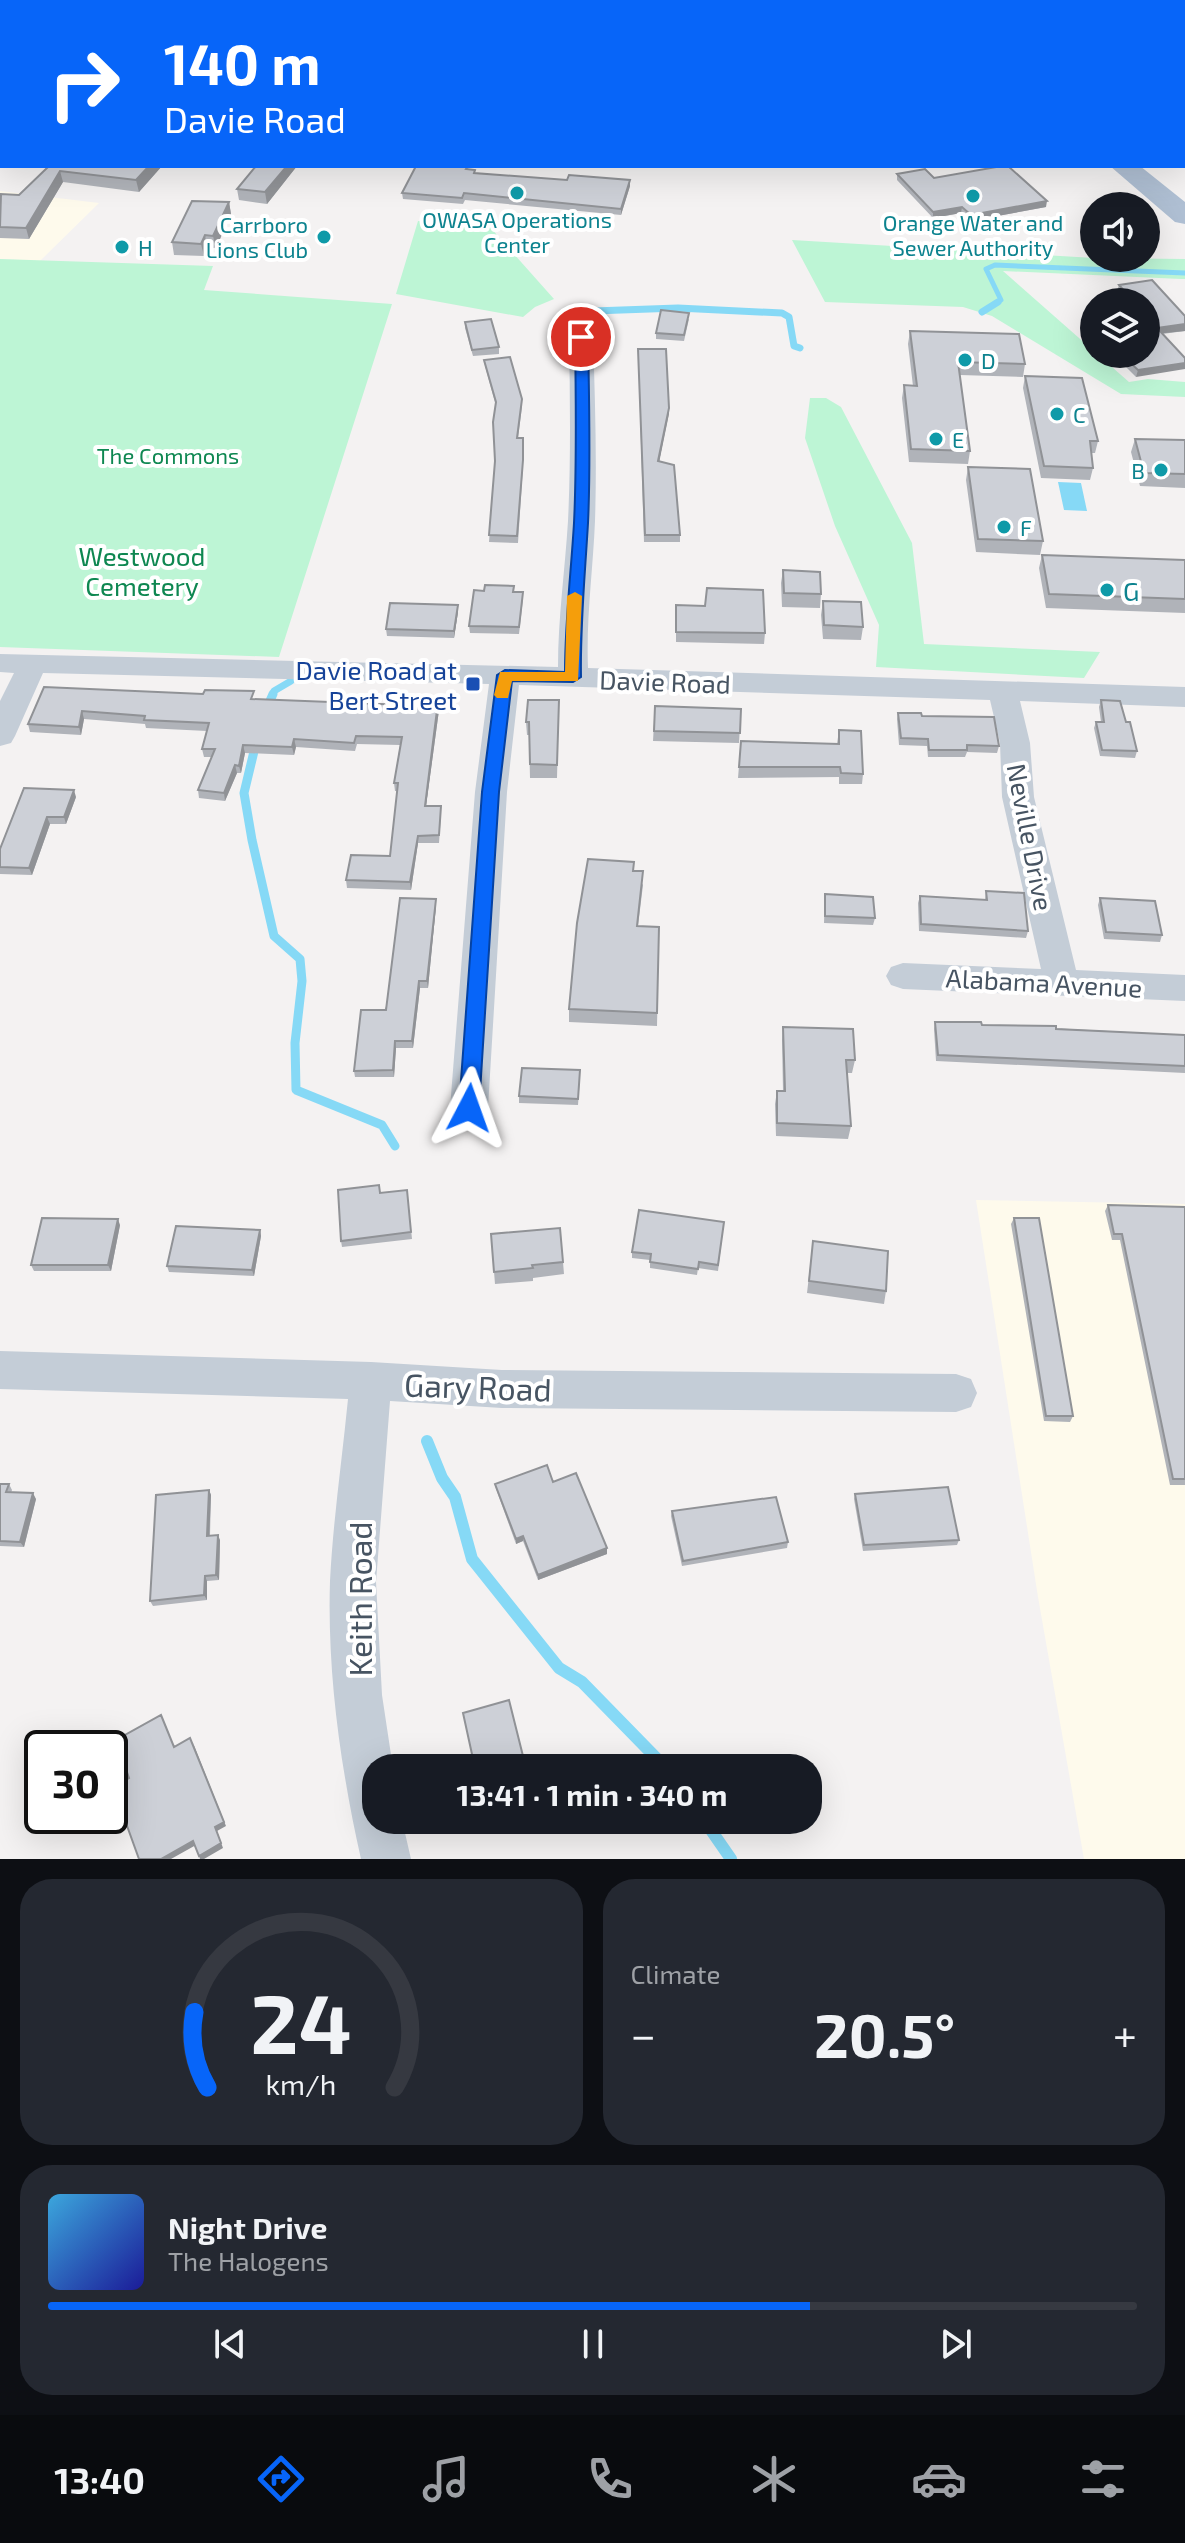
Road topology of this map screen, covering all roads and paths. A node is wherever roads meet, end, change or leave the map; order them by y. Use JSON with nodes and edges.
{"nodes":[{"id":1,"x":1125,"y":168,"type":"edge"},
{"id":2,"x":1185,"y":216,"type":"edge"},
{"id":3,"x":581,"y":337,"type":"dead end"},
{"id":4,"x":0,"y":663,"type":"edge"},
{"id":5,"x":35,"y":663,"type":"junction"},
{"id":6,"x":505,"y":675,"type":"junction"},
{"id":7,"x":573,"y":677,"type":"junction"},
{"id":8,"x":1003,"y":692,"type":"junction"},
{"id":9,"x":1185,"y":697,"type":"edge"},
{"id":10,"x":0,"y":736,"type":"edge"},
{"id":11,"x":903,"y":976,"type":"dead end"},
{"id":12,"x":1061,"y":982,"type":"junction"},
{"id":13,"x":1185,"y":988,"type":"edge"},
{"id":14,"x":469,"y":1108,"type":"dead end"},
{"id":15,"x":0,"y":1370,"type":"edge"},
{"id":16,"x":371,"y":1381,"type":"junction"},
{"id":17,"x":956,"y":1393,"type":"dead end"},
{"id":18,"x":367,"y":1754,"type":"edge"},
{"id":19,"x":380,"y":1834,"type":"edge"},
{"id":20,"x":386,"y":1859,"type":"edge"}],
"edges":[{"from":1,"to":2,"type":"main road"},
{"from":3,"to":7,"type":"street"},
{"from":4,"to":5,"type":"street","name":"Davie Road"},
{"from":5,"to":6,"type":"street","name":"Davie Road"},
{"from":5,"to":10,"type":"street"},
{"from":6,"to":7,"type":"street","name":"Davie Road"},
{"from":6,"to":14,"type":"street"},
{"from":7,"to":8,"type":"street","name":"Davie Road"},
{"from":8,"to":9,"type":"street","name":"Davie Road"},
{"from":8,"to":12,"type":"street","name":"Neville Drive"},
{"from":11,"to":12,"type":"street","name":"Alabama Avenue"},
{"from":12,"to":13,"type":"street","name":"Alabama Avenue"},
{"from":15,"to":16,"type":"street","name":"Gary Road"},
{"from":16,"to":17,"type":"street","name":"Gary Road"},
{"from":16,"to":18,"type":"street","name":"Keith Road"},
{"from":19,"to":20,"type":"street","name":"Keith Road"}]}
